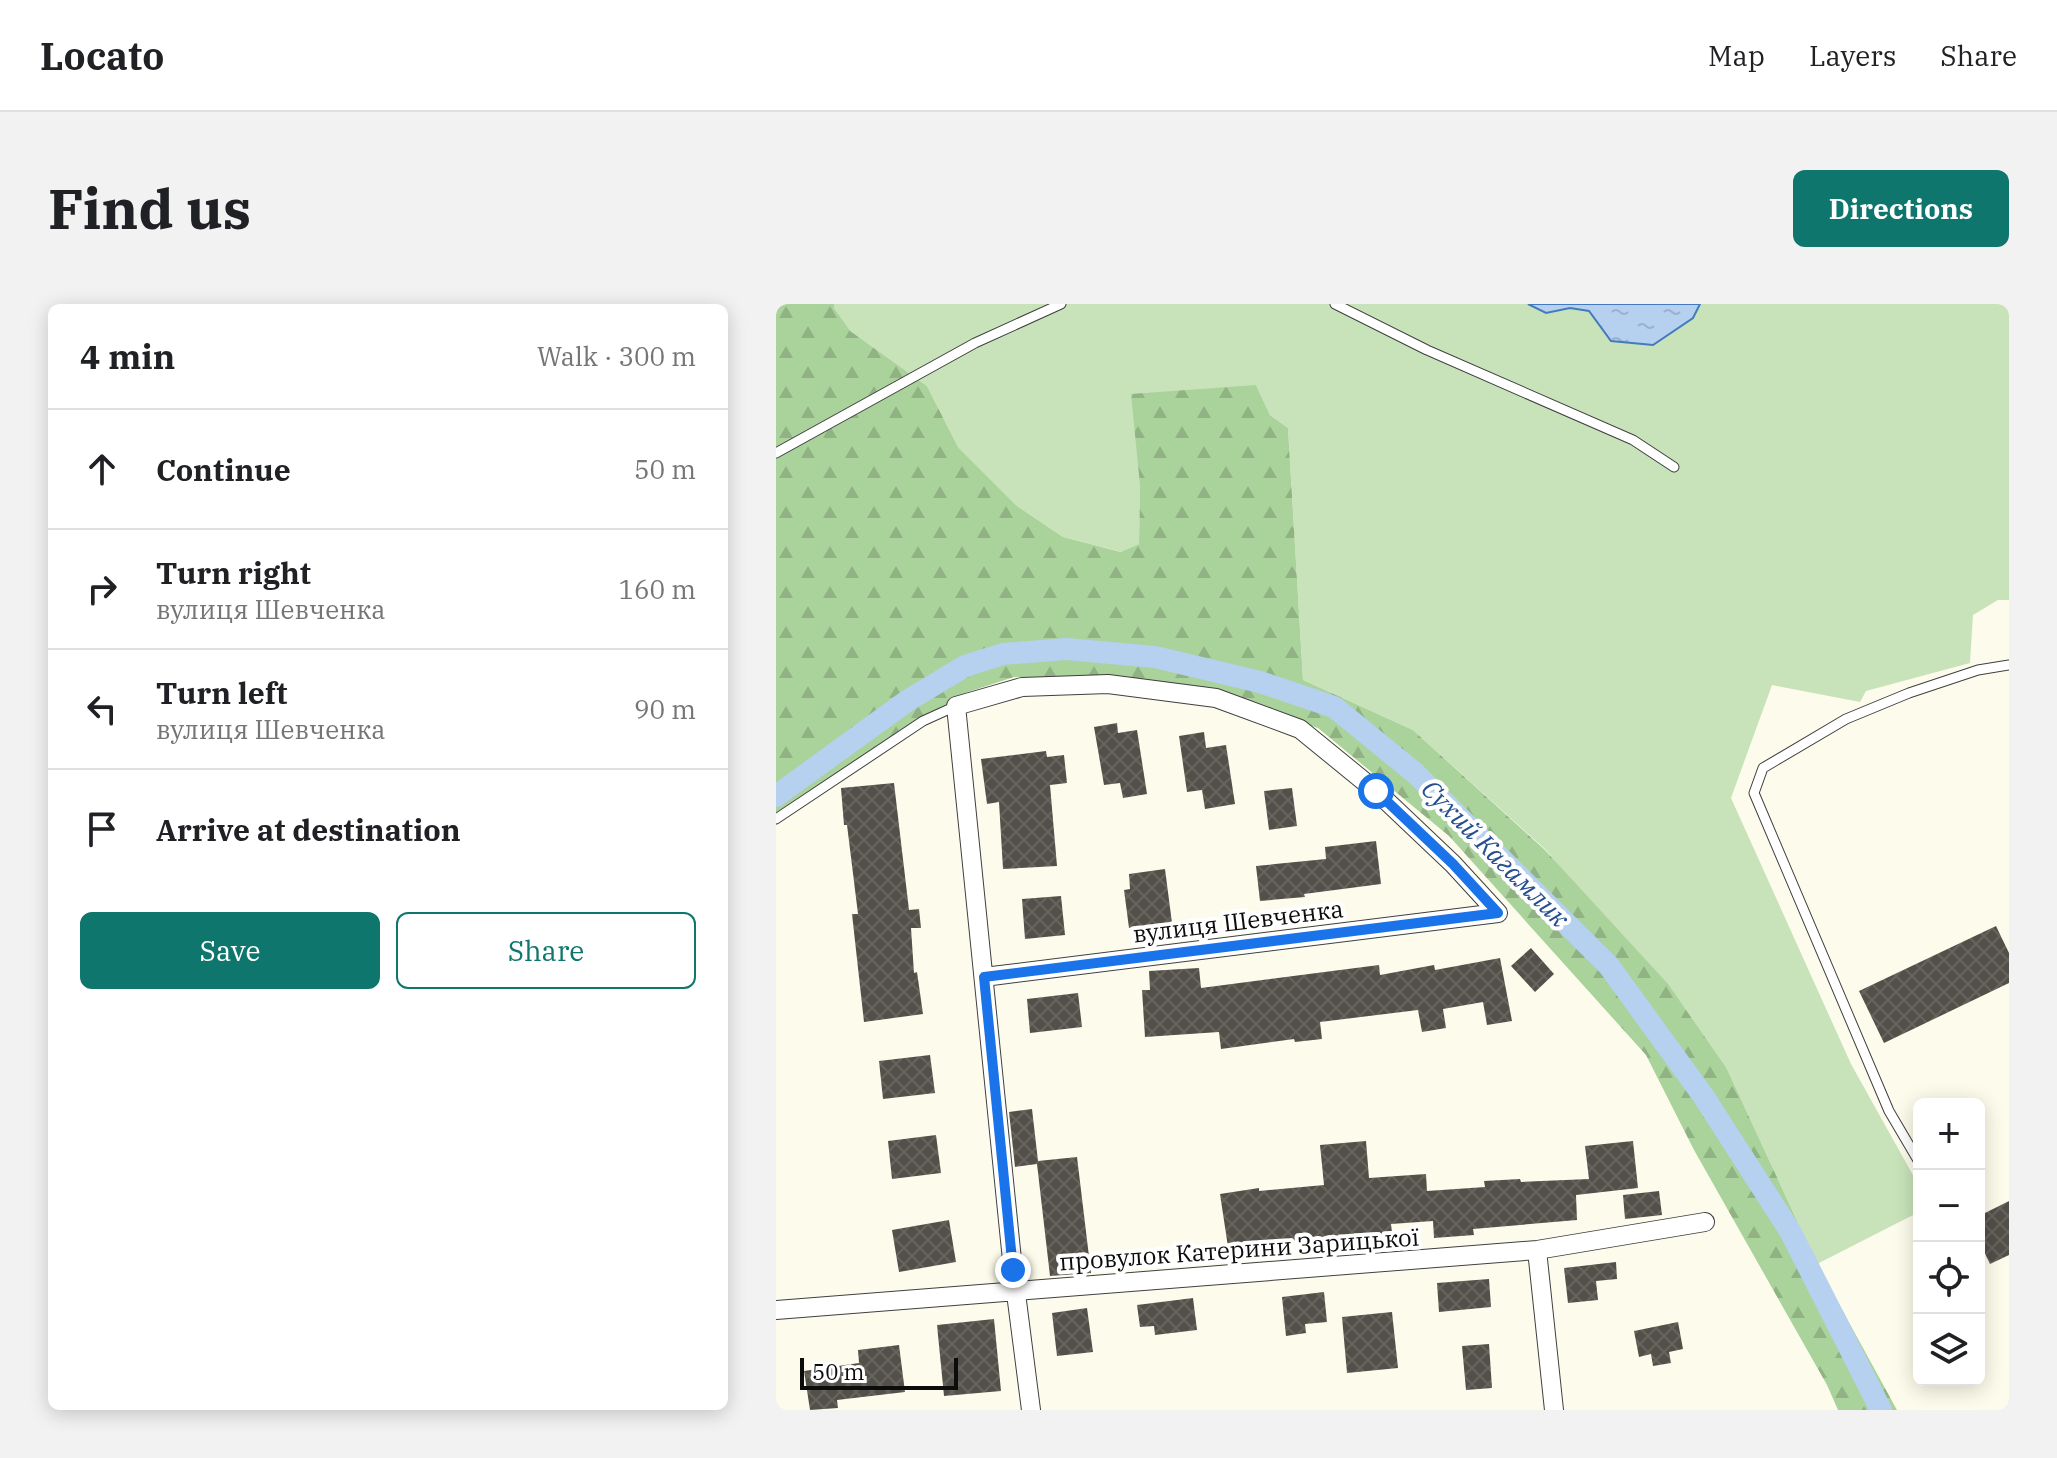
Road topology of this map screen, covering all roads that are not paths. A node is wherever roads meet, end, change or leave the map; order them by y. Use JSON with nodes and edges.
{"nodes":[{"id":1,"x":1061,"y":304,"type":"edge"},
{"id":2,"x":1335,"y":304,"type":"edge"},
{"id":3,"x":776,"y":453,"type":"edge"},
{"id":4,"x":1674,"y":467,"type":"dead end"},
{"id":5,"x":2009,"y":665,"type":"edge"},
{"id":6,"x":956,"y":706,"type":"junction"},
{"id":7,"x":776,"y":819,"type":"edge"},
{"id":8,"x":984,"y":977,"type":"junction"},
{"id":9,"x":1913,"y":1152,"type":"edge"},
{"id":10,"x":1705,"y":1222,"type":"dead end"},
{"id":11,"x":1537,"y":1250,"type":"junction"},
{"id":12,"x":1015,"y":1290,"type":"junction"},
{"id":13,"x":776,"y":1310,"type":"edge"},
{"id":14,"x":1031,"y":1410,"type":"edge"},
{"id":15,"x":1554,"y":1410,"type":"edge"}],
"edges":[{"from":1,"to":3,"type":"lane"},
{"from":2,"to":4,"type":"lane"},
{"from":5,"to":9,"type":"lane"},
{"from":6,"to":7,"type":"lane"},
{"from":6,"to":8,"type":"street"},
{"from":6,"to":8,"type":"street","name":"вулиця Шевченка"},
{"from":8,"to":12,"type":"street"},
{"from":10,"to":11,"type":"street","name":"провулок Катерини Зарицької"},
{"from":11,"to":12,"type":"street","name":"провулок Катерини Зарицької"},
{"from":11,"to":15,"type":"street"},
{"from":12,"to":13,"type":"street","name":"провулок Катерини Зарицької"},
{"from":12,"to":14,"type":"street"}]}
